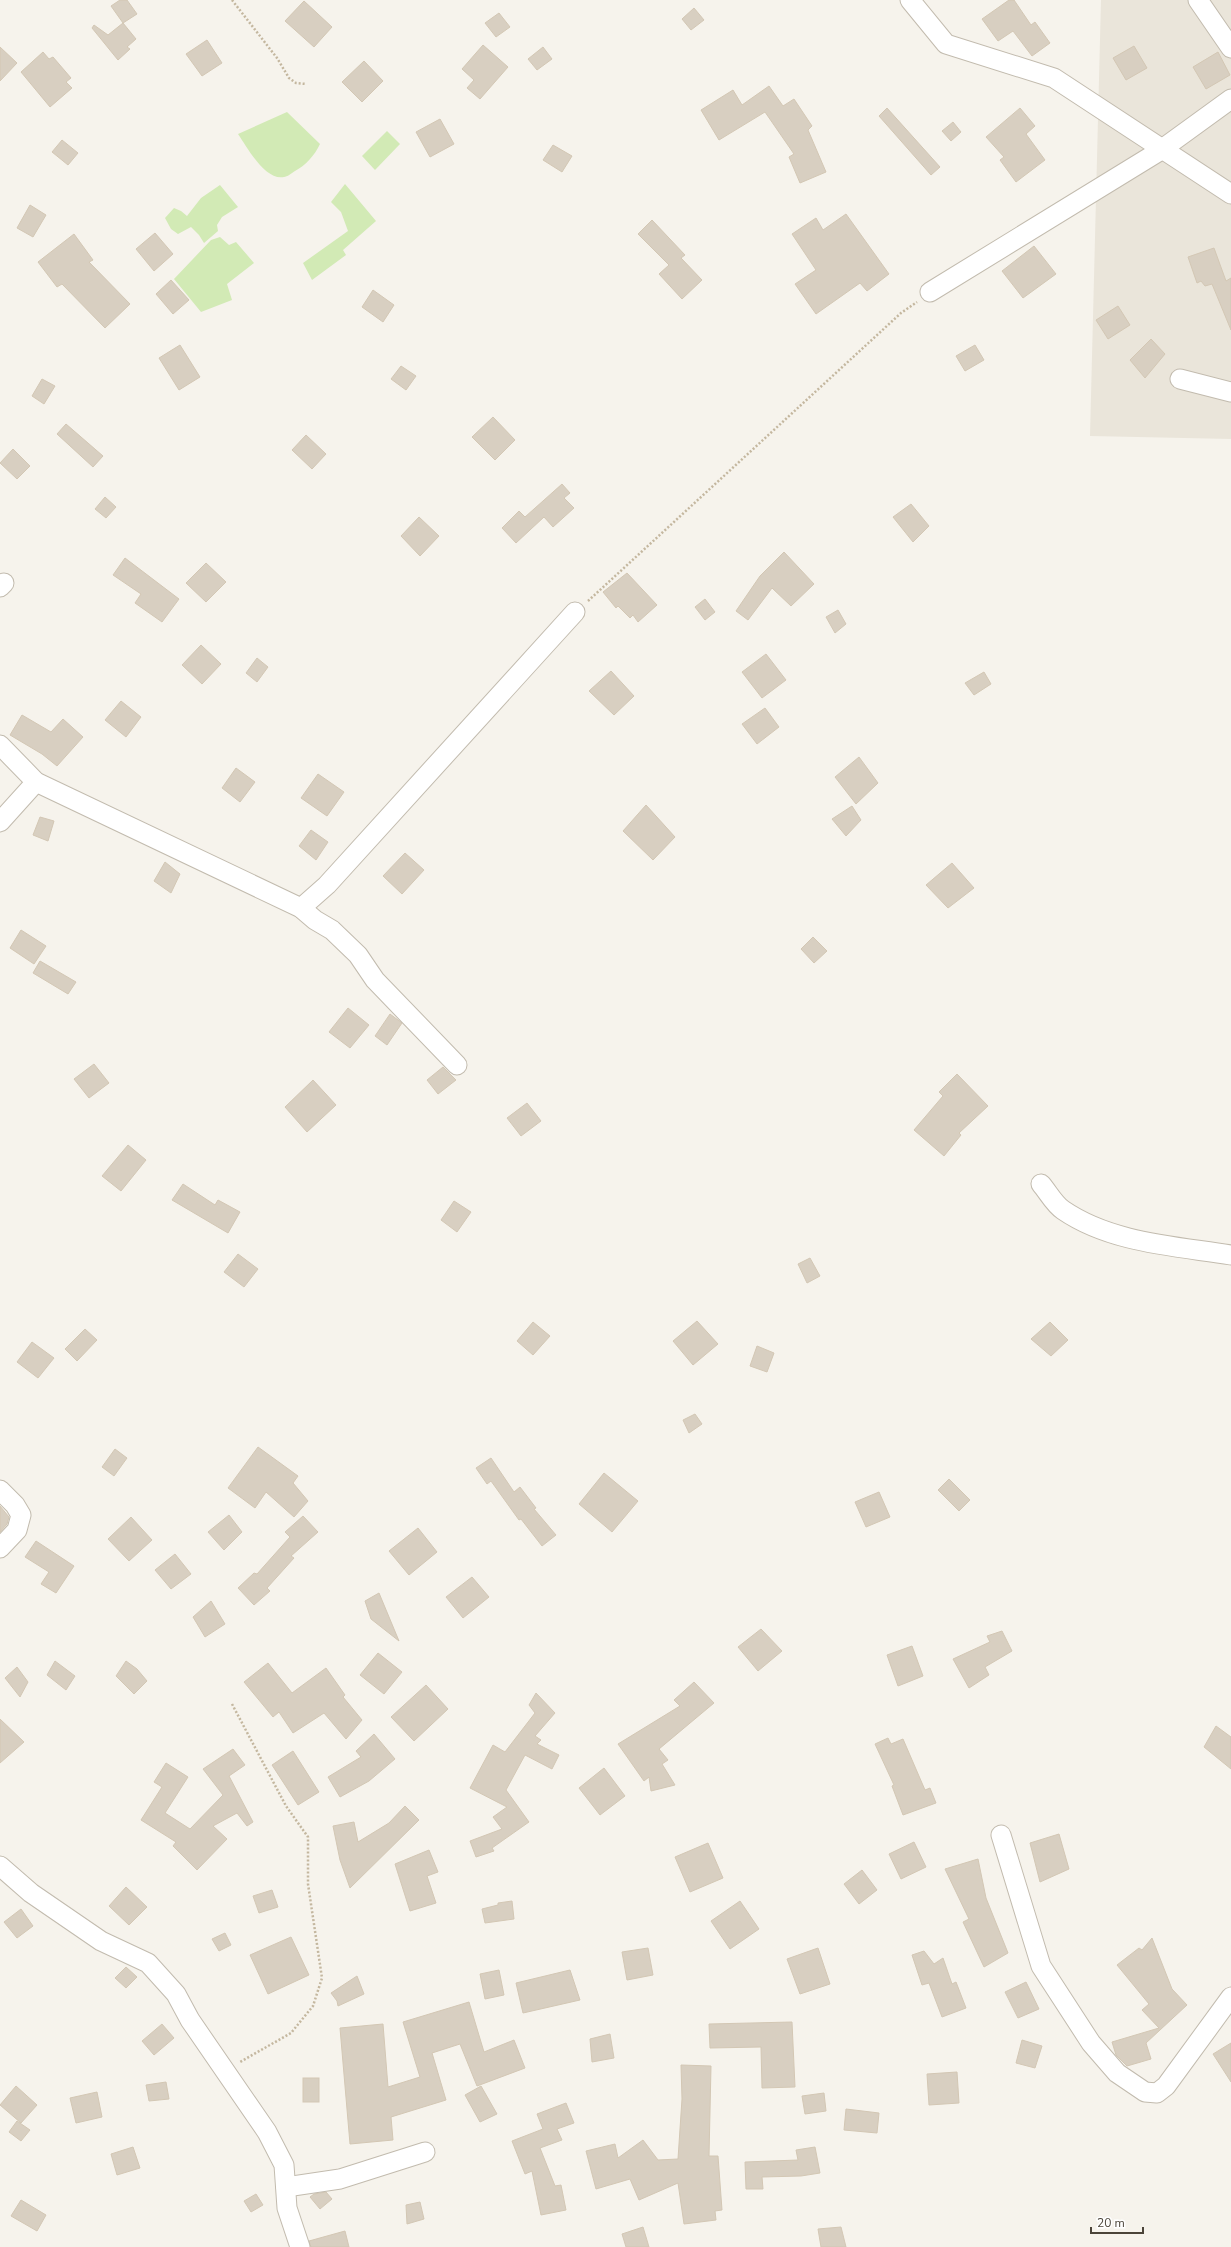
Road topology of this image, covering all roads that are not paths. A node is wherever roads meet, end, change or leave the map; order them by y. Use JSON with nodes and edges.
{"nodes":[{"id":1,"x":910,"y":0,"type":"edge"},
{"id":2,"x":1198,"y":0,"type":"edge"},
{"id":3,"x":1231,"y":48,"type":"edge"},
{"id":4,"x":1231,"y":99,"type":"edge"},
{"id":5,"x":1162,"y":149,"type":"junction"},
{"id":6,"x":1231,"y":194,"type":"edge"},
{"id":7,"x":930,"y":292,"type":"road end"},
{"id":8,"x":1180,"y":379,"type":"dead end"},
{"id":9,"x":1231,"y":392,"type":"edge"},
{"id":10,"x":576,"y":612,"type":"road end"},
{"id":11,"x":0,"y":745,"type":"edge"},
{"id":12,"x":36,"y":782,"type":"junction"},
{"id":13,"x":0,"y":822,"type":"edge"},
{"id":14,"x":302,"y":908,"type":"junction"},
{"id":15,"x":457,"y":1065,"type":"dead end"},
{"id":16,"x":1041,"y":1184,"type":"dead end"},
{"id":17,"x":1231,"y":1255,"type":"edge"},
{"id":18,"x":0,"y":1490,"type":"edge"},
{"id":19,"x":0,"y":1548,"type":"edge"},
{"id":20,"x":1001,"y":1835,"type":"dead end"},
{"id":21,"x":0,"y":1866,"type":"edge"},
{"id":22,"x":1231,"y":1997,"type":"edge"},
{"id":23,"x":425,"y":2152,"type":"dead end"},
{"id":24,"x":286,"y":2187,"type":"junction"},
{"id":25,"x":300,"y":2247,"type":"edge"}],
"edges":[{"from":1,"to":5,"type":"street"},
{"from":2,"to":3,"type":"street"},
{"from":4,"to":5,"type":"street"},
{"from":5,"to":6,"type":"street"},
{"from":5,"to":7,"type":"street"},
{"from":8,"to":9,"type":"street"},
{"from":10,"to":14,"type":"street"},
{"from":11,"to":12,"type":"street"},
{"from":12,"to":13,"type":"street"},
{"from":12,"to":14,"type":"street"},
{"from":14,"to":15,"type":"street"},
{"from":16,"to":17,"type":"street"},
{"from":18,"to":19,"type":"street"},
{"from":20,"to":22,"type":"street"},
{"from":21,"to":24,"type":"street"},
{"from":23,"to":24,"type":"street"},
{"from":24,"to":25,"type":"street"}]}
